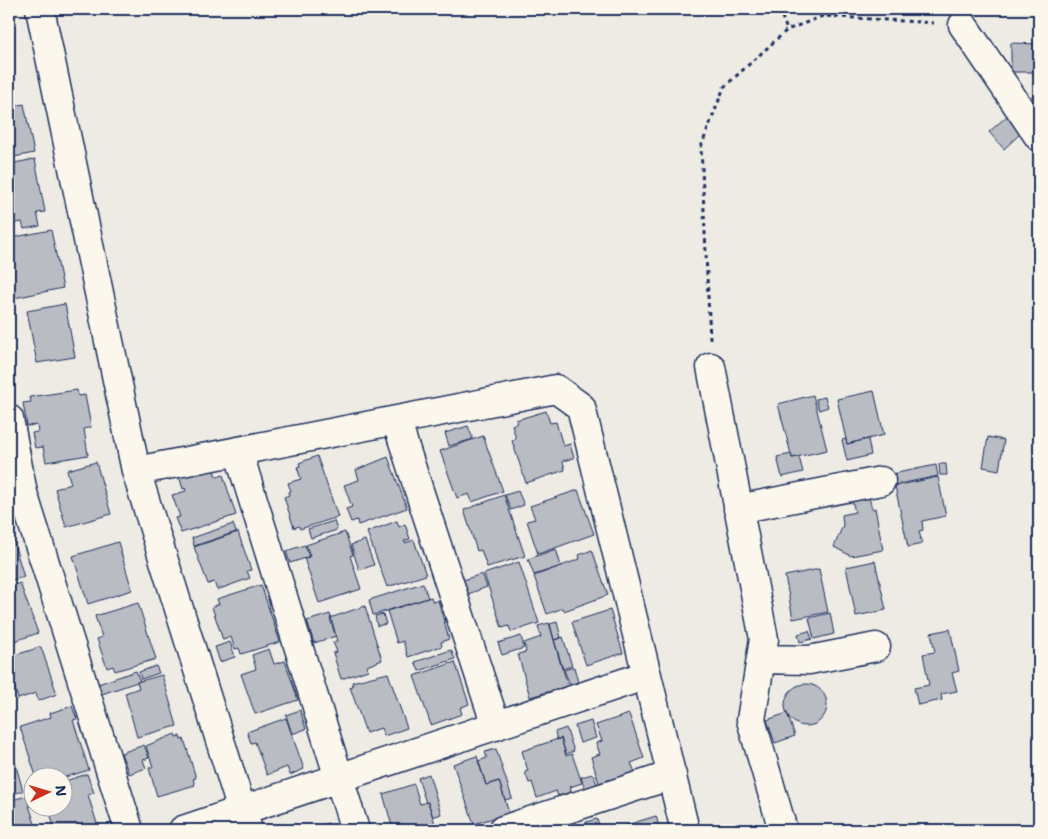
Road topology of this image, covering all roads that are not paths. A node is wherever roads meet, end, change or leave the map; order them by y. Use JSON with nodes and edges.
{"nodes":[{"id":1,"x":40,"y":9,"type":"edge"},
{"id":2,"x":963,"y":25,"type":"road end"},
{"id":3,"x":1039,"y":137,"type":"edge"},
{"id":4,"x":711,"y":367,"type":"road end"},
{"id":5,"x":9,"y":419,"type":"edge"},
{"id":6,"x":396,"y":420,"type":"junction"},
{"id":7,"x":238,"y":451,"type":"junction"},
{"id":8,"x":136,"y":471,"type":"junction"},
{"id":9,"x":881,"y":481,"type":"dead end"},
{"id":10,"x":16,"y":495,"type":"edge"},
{"id":11,"x":738,"y":508,"type":"junction"},
{"id":12,"x":876,"y":647,"type":"dead end"},
{"id":13,"x":761,"y":659,"type":"junction"},
{"id":14,"x":647,"y":675,"type":"junction"},
{"id":15,"x":496,"y":726,"type":"junction"},
{"id":16,"x":672,"y":775,"type":"junction"},
{"id":17,"x":338,"y":779,"type":"junction"},
{"id":18,"x":245,"y":821,"type":"edge"},
{"id":19,"x":129,"y":830,"type":"edge"},
{"id":20,"x":183,"y":830,"type":"edge"},
{"id":21,"x":355,"y":830,"type":"edge"},
{"id":22,"x":503,"y":830,"type":"edge"},
{"id":23,"x":685,"y":830,"type":"edge"},
{"id":24,"x":783,"y":830,"type":"edge"}],
"edges":[{"from":1,"to":8,"type":"street"},
{"from":2,"to":3,"type":"street"},
{"from":4,"to":11,"type":"street"},
{"from":5,"to":10,"type":"street"},
{"from":6,"to":7,"type":"street"},
{"from":6,"to":14,"type":"street"},
{"from":6,"to":15,"type":"street"},
{"from":7,"to":8,"type":"street"},
{"from":7,"to":17,"type":"street"},
{"from":8,"to":18,"type":"street"},
{"from":9,"to":11,"type":"street"},
{"from":10,"to":19,"type":"street"},
{"from":11,"to":13,"type":"street"},
{"from":12,"to":13,"type":"street"},
{"from":13,"to":24,"type":"street"},
{"from":14,"to":15,"type":"street"},
{"from":14,"to":16,"type":"street"},
{"from":15,"to":17,"type":"street"},
{"from":16,"to":22,"type":"street"},
{"from":16,"to":23,"type":"street"},
{"from":17,"to":18,"type":"street"},
{"from":17,"to":21,"type":"street"},
{"from":18,"to":20,"type":"street"}]}
